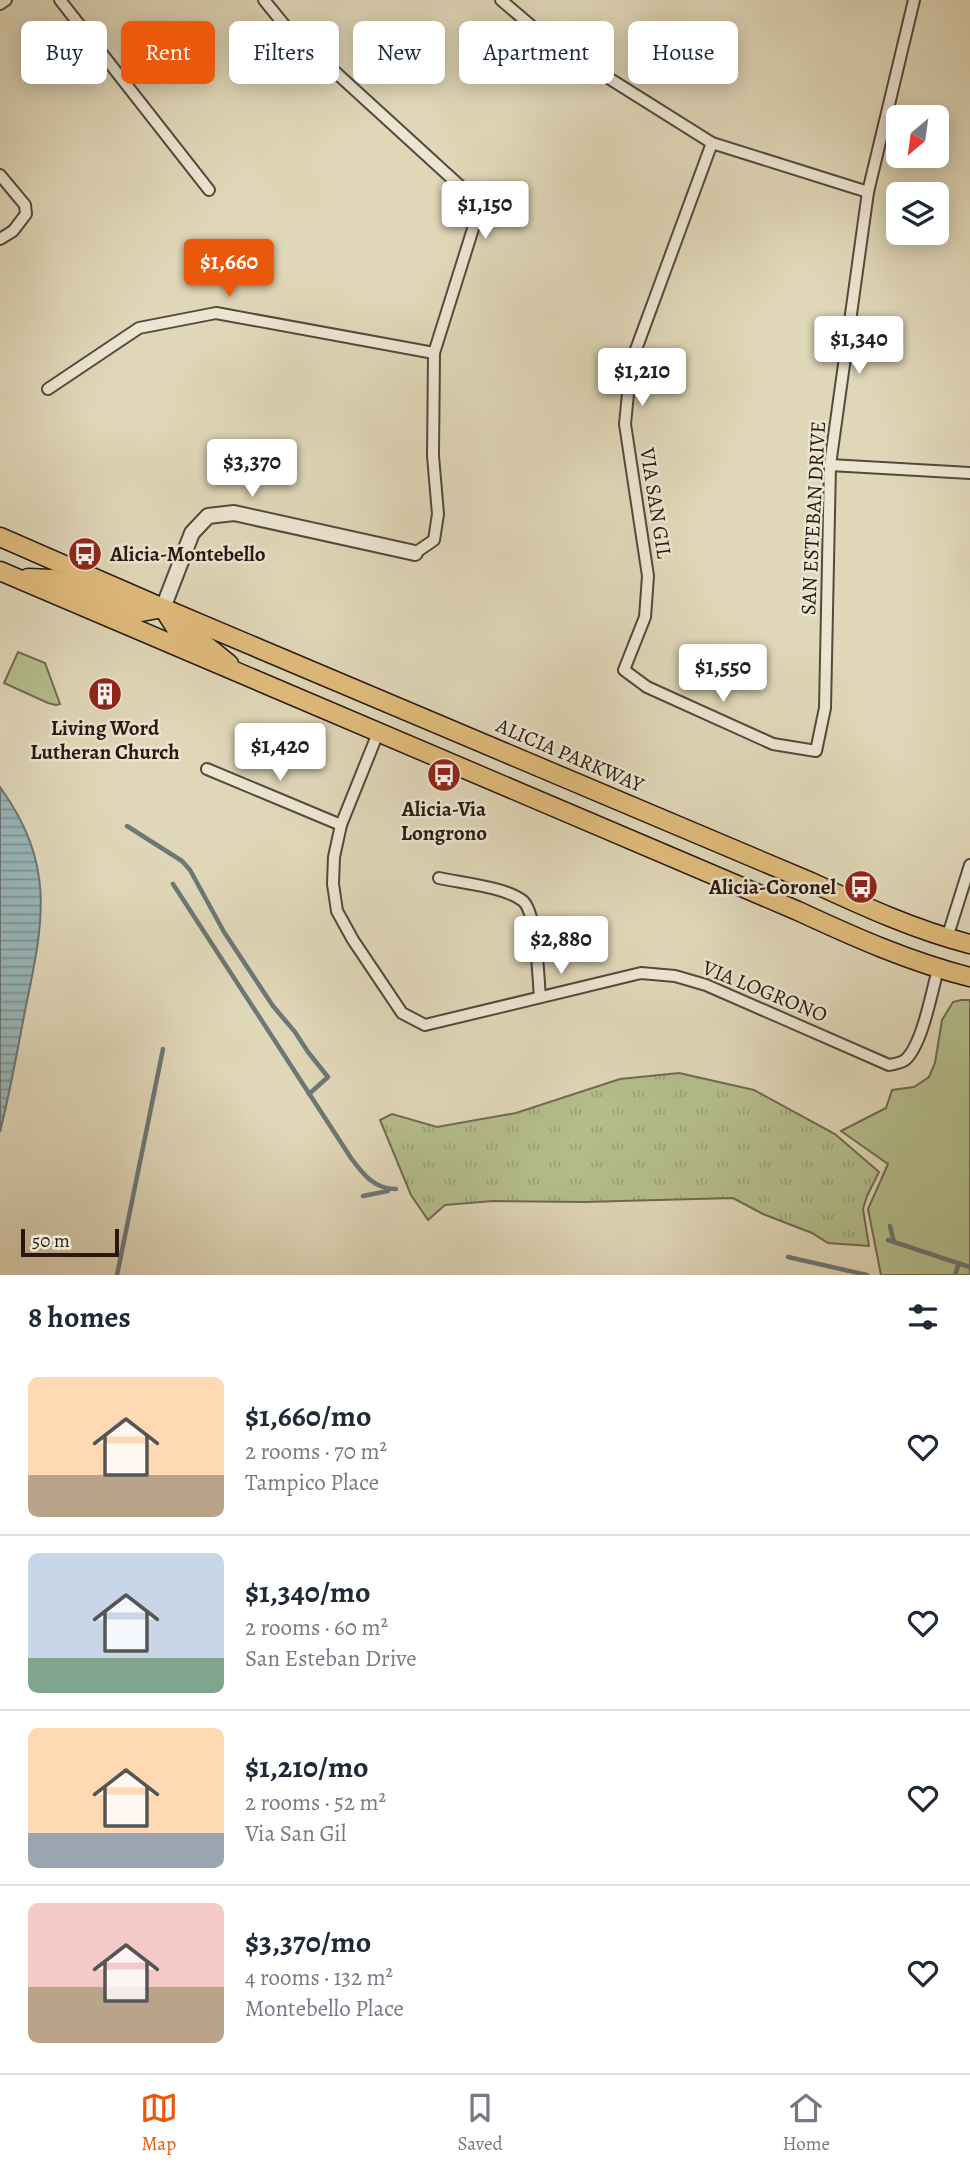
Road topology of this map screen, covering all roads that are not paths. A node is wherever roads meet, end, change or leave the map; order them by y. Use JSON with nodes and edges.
{"nodes":[{"id":1,"x":6,"y":0,"type":"edge"},
{"id":2,"x":60,"y":0,"type":"edge"},
{"id":3,"x":264,"y":0,"type":"edge"},
{"id":4,"x":501,"y":0,"type":"edge"},
{"id":5,"x":914,"y":0,"type":"edge"},
{"id":6,"x":0,"y":4,"type":"edge"},
{"id":7,"x":712,"y":143,"type":"junction"},
{"id":8,"x":0,"y":175,"type":"edge"},
{"id":9,"x":209,"y":190,"type":"dead end"},
{"id":10,"x":868,"y":192,"type":"junction"},
{"id":11,"x":0,"y":239,"type":"edge"},
{"id":12,"x":434,"y":353,"type":"junction"},
{"id":13,"x":48,"y":389,"type":"dead end"},
{"id":14,"x":831,"y":465,"type":"junction"},
{"id":15,"x":970,"y":473,"type":"edge"},
{"id":16,"x":0,"y":537,"type":"edge"},
{"id":17,"x":415,"y":554,"type":"joint"},
{"id":18,"x":7,"y":574,"type":"edge"},
{"id":19,"x":163,"y":608,"type":"junction"},
{"id":20,"x":243,"y":676,"type":"junction"},
{"id":21,"x":378,"y":733,"type":"junction"},
{"id":22,"x":816,"y":751,"type":"joint"},
{"id":23,"x":207,"y":769,"type":"dead end"},
{"id":24,"x":341,"y":825,"type":"junction"},
{"id":25,"x":970,"y":865,"type":"edge"},
{"id":26,"x":439,"y":878,"type":"dead end"},
{"id":27,"x":947,"y":938,"type":"junction"},
{"id":28,"x":970,"y":944,"type":"edge"},
{"id":29,"x":937,"y":969,"type":"junction"},
{"id":30,"x":970,"y":977,"type":"edge"},
{"id":31,"x":540,"y":997,"type":"junction"}],
"edges":[{"from":1,"to":6,"type":"street"},
{"from":2,"to":9,"type":"street"},
{"from":3,"to":12,"type":"street"},
{"from":4,"to":7,"type":"street"},
{"from":5,"to":10,"type":"street","name":"SAN ESTEBAN DRIVE"},
{"from":7,"to":10,"type":"street"},
{"from":7,"to":22,"type":"street","name":"VIA SAN GIL"},
{"from":8,"to":11,"type":"street"},
{"from":10,"to":14,"type":"street","name":"SAN ESTEBAN DRIVE"},
{"from":12,"to":13,"type":"street"},
{"from":12,"to":17,"type":"street"},
{"from":14,"to":15,"type":"street"},
{"from":14,"to":22,"type":"street","name":"SAN ESTEBAN DRIVE"},
{"from":16,"to":19,"type":"main road","name":"ALICIA PARKWAY"},
{"from":17,"to":19,"type":"street"},
{"from":18,"to":19,"type":"main road"},
{"from":18,"to":20,"type":"main road"},
{"from":19,"to":20,"type":"main road"},
{"from":19,"to":27,"type":"main road","name":"ALICIA PARKWAY"},
{"from":20,"to":21,"type":"main road"},
{"from":21,"to":24,"type":"street","name":"VIA LOGRONO"},
{"from":21,"to":29,"type":"main road"},
{"from":23,"to":24,"type":"street"},
{"from":24,"to":31,"type":"street","name":"VIA LOGRONO"},
{"from":25,"to":27,"type":"street"},
{"from":26,"to":31,"type":"street"},
{"from":27,"to":28,"type":"main road","name":"ALICIA PARKWAY"},
{"from":27,"to":29,"type":"main road"},
{"from":29,"to":30,"type":"main road"},
{"from":29,"to":31,"type":"street","name":"VIA LOGRONO"}]}
